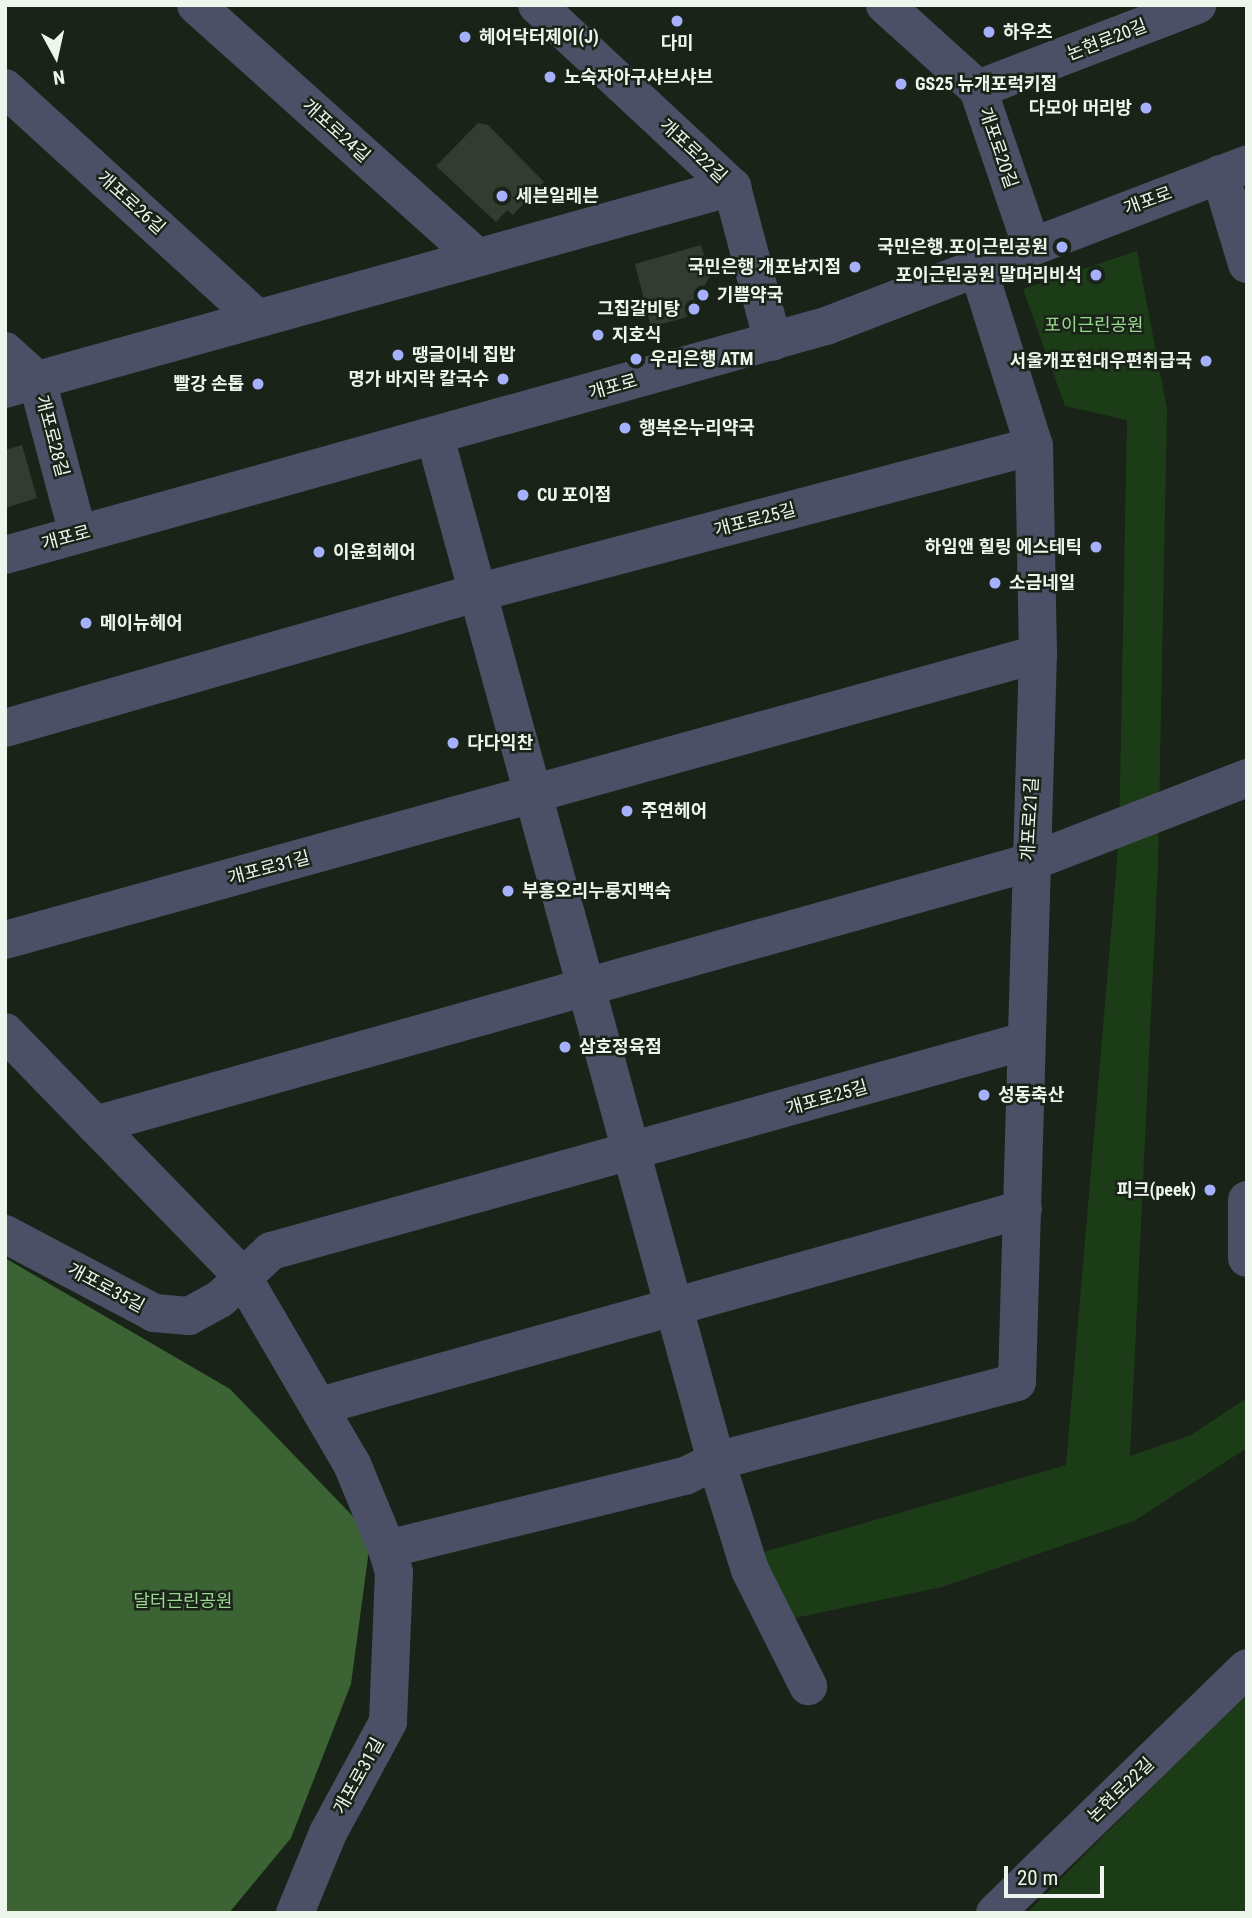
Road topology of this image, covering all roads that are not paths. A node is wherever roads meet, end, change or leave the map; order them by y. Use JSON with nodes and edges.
{"nodes":[{"id":1,"x":196,"y":5,"type":"edge"},
{"id":2,"x":537,"y":5,"type":"edge"},
{"id":3,"x":885,"y":5,"type":"edge"},
{"id":4,"x":1197,"y":5,"type":"edge"},
{"id":5,"x":5,"y":88,"type":"edge"},
{"id":6,"x":978,"y":89,"type":"junction"},
{"id":7,"x":1233,"y":169,"type":"edge"},
{"id":8,"x":732,"y":187,"type":"junction"},
{"id":9,"x":1031,"y":245,"type":"junction"},
{"id":10,"x":476,"y":256,"type":"junction"},
{"id":11,"x":1247,"y":264,"type":"edge"},
{"id":12,"x":977,"y":265,"type":"junction"},
{"id":13,"x":257,"y":318,"type":"junction"},
{"id":14,"x":773,"y":342,"type":"junction"},
{"id":15,"x":5,"y":351,"type":"edge"},
{"id":16,"x":21,"y":385,"type":"edge"},
{"id":17,"x":435,"y":438,"type":"junction"},
{"id":18,"x":1034,"y":446,"type":"junction"},
{"id":19,"x":78,"y":534,"type":"junction"},
{"id":20,"x":5,"y":555,"type":"edge"},
{"id":21,"x":476,"y":593,"type":"junction"},
{"id":22,"x":1038,"y":654,"type":"junction"},
{"id":23,"x":5,"y":728,"type":"edge"},
{"id":24,"x":1247,"y":778,"type":"edge"},
{"id":25,"x":533,"y":797,"type":"junction"},
{"id":26,"x":1028,"y":863,"type":"junction"},
{"id":27,"x":5,"y":940,"type":"edge"},
{"id":28,"x":585,"y":986,"type":"junction"},
{"id":29,"x":5,"y":1032,"type":"edge"},
{"id":30,"x":1025,"y":1041,"type":"junction"},
{"id":31,"x":94,"y":1125,"type":"junction"},
{"id":32,"x":629,"y":1155,"type":"junction"},
{"id":33,"x":1247,"y":1200,"type":"edge"},
{"id":34,"x":1023,"y":1209,"type":"junction"},
{"id":35,"x":5,"y":1234,"type":"edge"},
{"id":36,"x":1247,"y":1258,"type":"edge"},
{"id":37,"x":242,"y":1276,"type":"junction"},
{"id":38,"x":671,"y":1308,"type":"junction"},
{"id":39,"x":320,"y":1406,"type":"junction"},
{"id":40,"x":716,"y":1461,"type":"junction"},
{"id":41,"x":387,"y":1549,"type":"junction"},
{"id":42,"x":1247,"y":1668,"type":"edge"},
{"id":43,"x":808,"y":1686,"type":"dead end"},
{"id":44,"x":295,"y":1913,"type":"edge"},
{"id":45,"x":995,"y":1913,"type":"edge"}],
"edges":[{"from":1,"to":10,"type":"street","name":"개포로24길"},
{"from":2,"to":8,"type":"street","name":"개포로22길"},
{"from":3,"to":6,"type":"street","name":"개포로20길"},
{"from":4,"to":6,"type":"street","name":"논현로20길"},
{"from":5,"to":13,"type":"street","name":"개포로26길"},
{"from":6,"to":9,"type":"street","name":"개포로20길"},
{"from":7,"to":9,"type":"street","name":"개포로"},
{"from":7,"to":11,"type":"street"},
{"from":8,"to":10,"type":"street"},
{"from":8,"to":14,"type":"street","name":"개포로22길"},
{"from":9,"to":12,"type":"street","name":"개포로"},
{"from":10,"to":13,"type":"street"},
{"from":12,"to":14,"type":"street","name":"개포로"},
{"from":12,"to":18,"type":"street","name":"개포로21길"},
{"from":13,"to":16,"type":"street"},
{"from":14,"to":17,"type":"street","name":"개포로"},
{"from":15,"to":16,"type":"street","name":"개포로28길"},
{"from":16,"to":19,"type":"street","name":"개포로28길"},
{"from":17,"to":19,"type":"street","name":"개포로"},
{"from":17,"to":21,"type":"street"},
{"from":18,"to":21,"type":"street","name":"개포로25길"},
{"from":18,"to":22,"type":"street","name":"개포로21길"},
{"from":19,"to":20,"type":"street","name":"개포로"},
{"from":21,"to":23,"type":"street"},
{"from":21,"to":25,"type":"street"},
{"from":22,"to":25,"type":"street"},
{"from":22,"to":26,"type":"street","name":"개포로21길"},
{"from":24,"to":26,"type":"street"},
{"from":25,"to":27,"type":"street","name":"개포로31길"},
{"from":25,"to":28,"type":"street"},
{"from":26,"to":28,"type":"street"},
{"from":26,"to":30,"type":"street","name":"개포로21길"},
{"from":28,"to":31,"type":"street"},
{"from":28,"to":32,"type":"street"},
{"from":29,"to":31,"type":"street","name":"개포로31길"},
{"from":30,"to":32,"type":"street","name":"개포로25길"},
{"from":30,"to":34,"type":"street","name":"개포로21길"},
{"from":31,"to":37,"type":"street","name":"개포로31길"},
{"from":32,"to":37,"type":"street"},
{"from":32,"to":38,"type":"street"},
{"from":33,"to":36,"type":"street"},
{"from":34,"to":38,"type":"street"},
{"from":34,"to":40,"type":"street","name":"개포로21길"},
{"from":35,"to":37,"type":"street","name":"개포로35길"},
{"from":37,"to":39,"type":"street","name":"개포로31길"},
{"from":38,"to":39,"type":"street"},
{"from":38,"to":40,"type":"street"},
{"from":39,"to":41,"type":"street","name":"개포로31길"},
{"from":40,"to":41,"type":"street"},
{"from":40,"to":43,"type":"street"},
{"from":41,"to":44,"type":"street","name":"개포로31길"},
{"from":42,"to":45,"type":"street","name":"논현로22길"}]}
